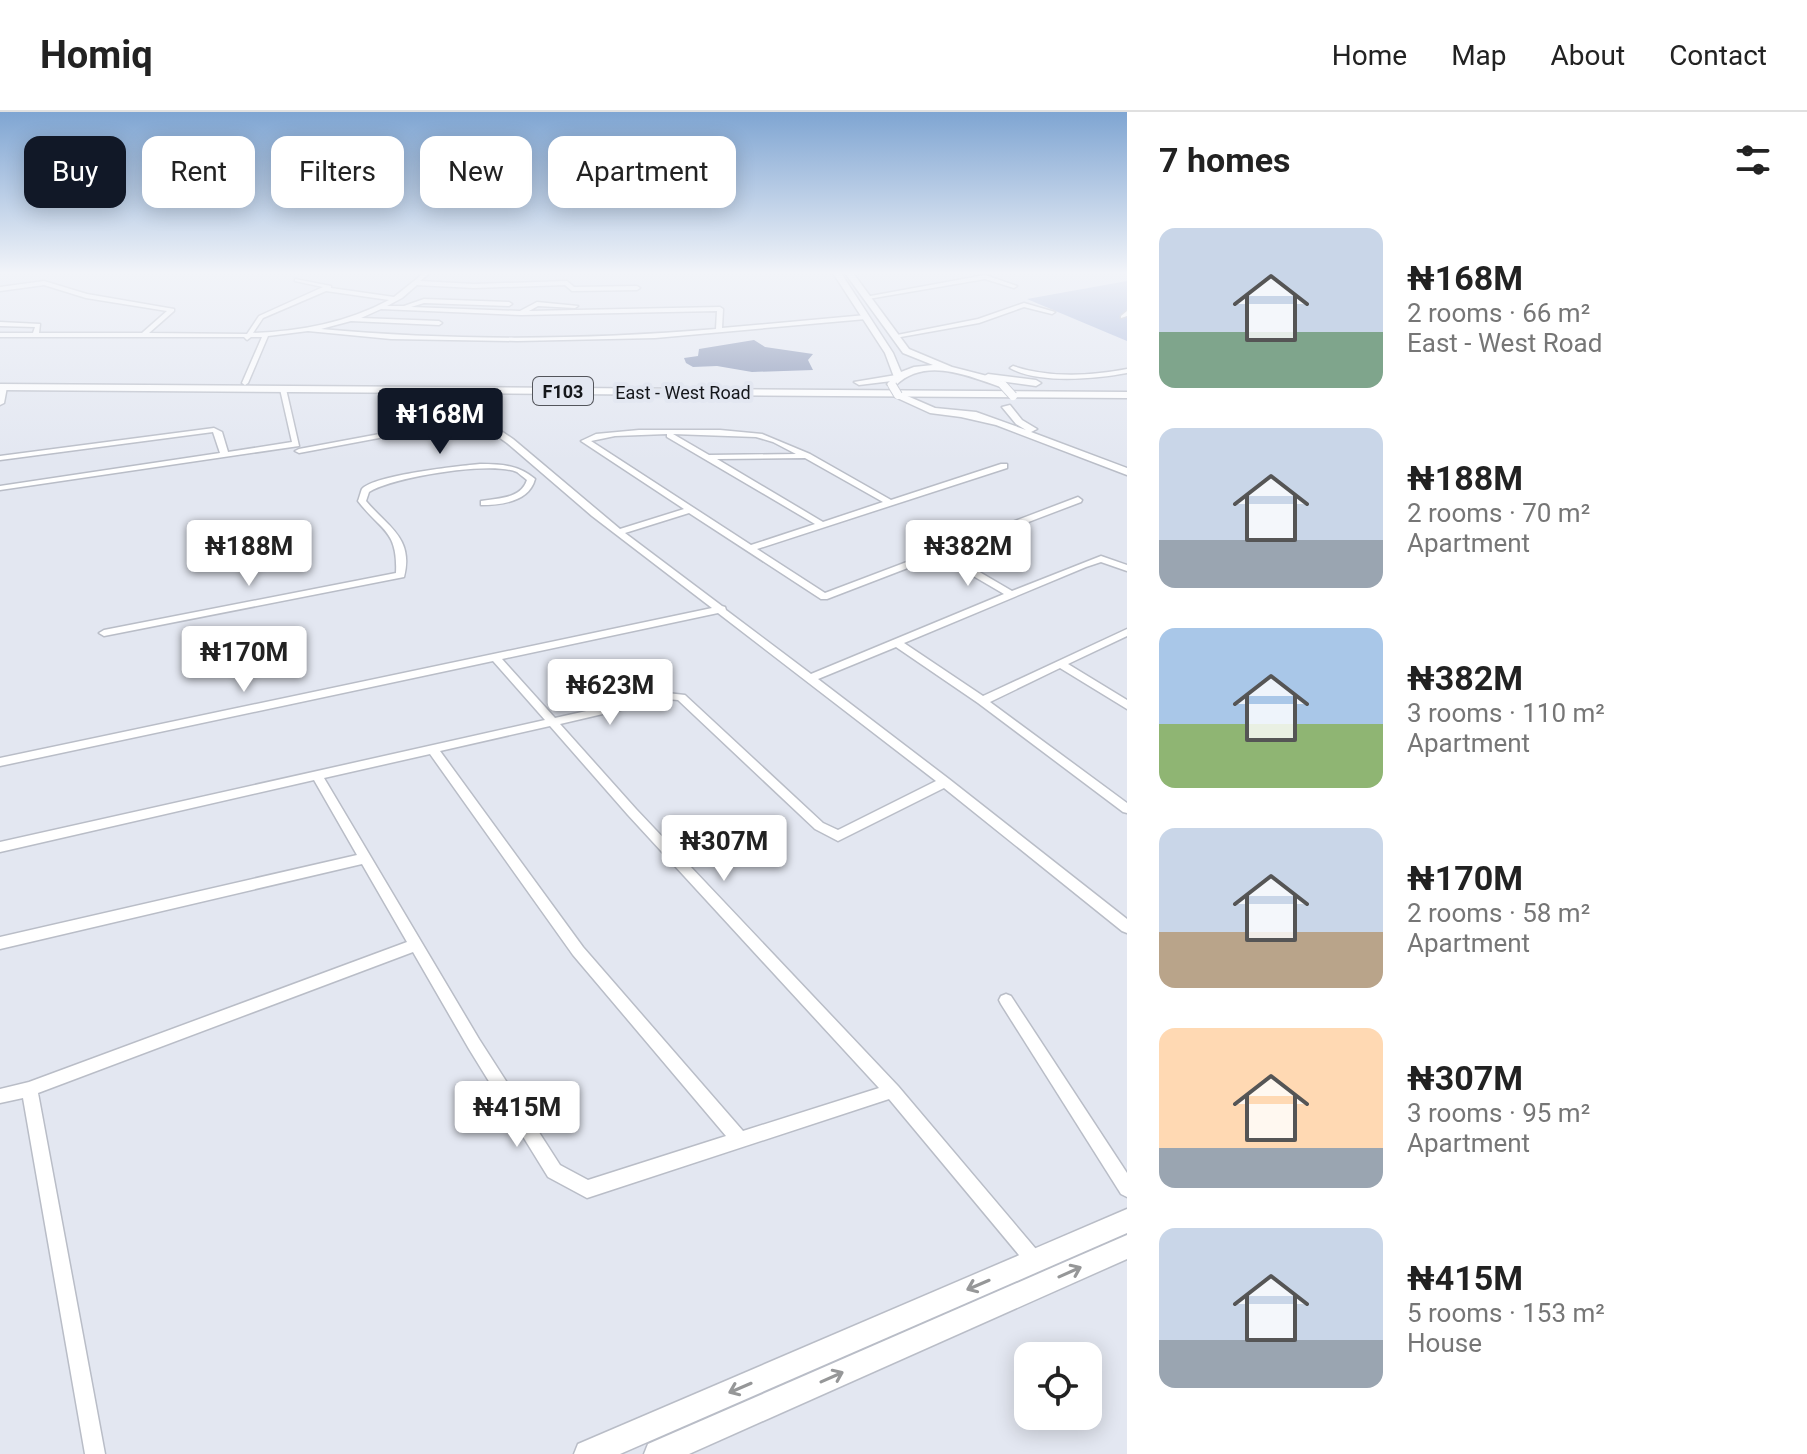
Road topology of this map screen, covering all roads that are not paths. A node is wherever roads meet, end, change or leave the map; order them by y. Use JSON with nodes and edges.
{"nodes":[{"id":1,"x":165,"y":336,"type":"edge"},
{"id":2,"x":272,"y":336,"type":"edge"},
{"id":3,"x":376,"y":336,"type":"edge"},
{"id":4,"x":585,"y":336,"type":"edge"},
{"id":5,"x":877,"y":336,"type":"edge"},
{"id":6,"x":895,"y":336,"type":"edge"},
{"id":7,"x":265,"y":337,"type":"junction"},
{"id":8,"x":247,"y":338,"type":"joint"},
{"id":9,"x":1013,"y":368,"type":"dead end"},
{"id":10,"x":950,"y":369,"type":"junction"},
{"id":11,"x":1127,"y":371,"type":"edge"},
{"id":12,"x":988,"y":377,"type":"junction"},
{"id":13,"x":245,"y":383,"type":"junction"},
{"id":14,"x":896,"y":384,"type":"junction"},
{"id":15,"x":1,"y":385,"type":"edge"},
{"id":16,"x":283,"y":389,"type":"junction"},
{"id":17,"x":630,"y":389,"type":"junction"},
{"id":18,"x":456,"y":391,"type":"junction"},
{"id":19,"x":1127,"y":392,"type":"edge"},
{"id":20,"x":1011,"y":402,"type":"junction"},
{"id":21,"x":0,"y":403,"type":"edge"},
{"id":22,"x":910,"y":403,"type":"junction"},
{"id":23,"x":965,"y":415,"type":"junction"},
{"id":24,"x":476,"y":418,"type":"junction"},
{"id":25,"x":667,"y":434,"type":"junction"},
{"id":26,"x":299,"y":451,"type":"dead end"},
{"id":27,"x":225,"y":455,"type":"junction"},
{"id":28,"x":807,"y":456,"type":"junction"},
{"id":29,"x":706,"y":457,"type":"junction"},
{"id":30,"x":0,"y":458,"type":"edge"},
{"id":31,"x":1127,"y":465,"type":"edge"},
{"id":32,"x":1004,"y":466,"type":"dead end"},
{"id":33,"x":1127,"y":472,"type":"edge"},
{"id":34,"x":0,"y":488,"type":"edge"},
{"id":35,"x":1078,"y":500,"type":"dead end"},
{"id":36,"x":484,"y":503,"type":"dead end"},
{"id":37,"x":890,"y":503,"type":"junction"},
{"id":38,"x":690,"y":510,"type":"junction"},
{"id":39,"x":822,"y":525,"type":"junction"},
{"id":40,"x":619,"y":532,"type":"junction"},
{"id":41,"x":748,"y":549,"type":"junction"},
{"id":42,"x":940,"y":553,"type":"junction"},
{"id":43,"x":1127,"y":568,"type":"edge"},
{"id":44,"x":1012,"y":595,"type":"junction"},
{"id":45,"x":722,"y":609,"type":"junction"},
{"id":46,"x":1127,"y":632,"type":"edge"},
{"id":47,"x":104,"y":633,"type":"dead end"},
{"id":48,"x":897,"y":643,"type":"junction"},
{"id":49,"x":495,"y":657,"type":"junction"},
{"id":50,"x":1061,"y":664,"type":"junction"},
{"id":51,"x":812,"y":678,"type":"junction"},
{"id":52,"x":982,"y":701,"type":"junction"},
{"id":53,"x":1127,"y":705,"type":"edge"},
{"id":54,"x":552,"y":722,"type":"junction"},
{"id":55,"x":433,"y":750,"type":"junction"},
{"id":56,"x":0,"y":762,"type":"edge"},
{"id":57,"x":318,"y":777,"type":"junction"},
{"id":58,"x":945,"y":782,"type":"junction"},
{"id":59,"x":1127,"y":809,"type":"edge"},
{"id":60,"x":0,"y":847,"type":"edge"},
{"id":61,"x":365,"y":858,"type":"junction"},
{"id":62,"x":1124,"y":919,"type":"edge"},
{"id":63,"x":0,"y":943,"type":"edge"},
{"id":64,"x":416,"y":945,"type":"junction"},
{"id":65,"x":1006,"y":1000,"type":"dead end"},
{"id":66,"x":29,"y":1089,"type":"junction"},
{"id":67,"x":892,"y":1091,"type":"junction"},
{"id":68,"x":0,"y":1096,"type":"edge"},
{"id":69,"x":740,"y":1140,"type":"junction"},
{"id":70,"x":1127,"y":1188,"type":"edge"},
{"id":71,"x":1127,"y":1221,"type":"edge"},
{"id":72,"x":1127,"y":1247,"type":"edge"},
{"id":73,"x":1035,"y":1261,"type":"junction"},
{"id":74,"x":95,"y":1454,"type":"edge"},
{"id":75,"x":588,"y":1454,"type":"edge"},
{"id":76,"x":658,"y":1454,"type":"edge"}],
"edges":[{"from":1,"to":8,"type":"street"},
{"from":2,"to":7,"type":"street"},
{"from":3,"to":4,"type":"street"},
{"from":5,"to":14,"type":"main road"},
{"from":6,"to":10,"type":"main road"},
{"from":7,"to":8,"type":"street"},
{"from":7,"to":13,"type":"street"},
{"from":9,"to":11,"type":"street"},
{"from":10,"to":12,"type":"main road"},
{"from":10,"to":14,"type":"main road"},
{"from":12,"to":19,"type":"main road"},
{"from":12,"to":20,"type":"main road","bridge":true},
{"from":13,"to":15,"type":"main road","name":"East - West Road","number":"F103"},
{"from":13,"to":17,"type":"main road","name":"East - West Road","number":"F103"},
{"from":14,"to":17,"type":"main road"},
{"from":14,"to":22,"type":"main road"},
{"from":15,"to":16,"type":"main road","name":"East - West Road","number":"F103"},
{"from":15,"to":21,"type":"street"},
{"from":16,"to":18,"type":"main road","name":"East - West Road","number":"F103"},
{"from":16,"to":27,"type":"street"},
{"from":17,"to":18,"type":"main road","name":"East - West Road","number":"F103"},
{"from":17,"to":19,"type":"main road","name":"East - West Road","number":"F103"},
{"from":17,"to":22,"type":"main road"},
{"from":18,"to":24,"type":"street"},
{"from":19,"to":20,"type":"main road"},
{"from":20,"to":23,"type":"main road"},
{"from":20,"to":31,"type":"main road"},
{"from":22,"to":23,"type":"main road"},
{"from":23,"to":33,"type":"main road"},
{"from":24,"to":26,"type":"street"},
{"from":24,"to":40,"type":"street"},
{"from":25,"to":28,"type":"street"},
{"from":25,"to":29,"type":"street"},
{"from":25,"to":38,"type":"street"},
{"from":27,"to":30,"type":"street"},
{"from":27,"to":34,"type":"street"},
{"from":28,"to":29,"type":"street"},
{"from":28,"to":37,"type":"street"},
{"from":29,"to":39,"type":"street"},
{"from":32,"to":37,"type":"street"},
{"from":35,"to":42,"type":"street"},
{"from":36,"to":47,"type":"street"},
{"from":37,"to":39,"type":"street"},
{"from":38,"to":40,"type":"street"},
{"from":38,"to":41,"type":"street"},
{"from":39,"to":41,"type":"street"},
{"from":40,"to":45,"type":"street"},
{"from":41,"to":42,"type":"street"},
{"from":42,"to":44,"type":"street"},
{"from":43,"to":44,"type":"street"},
{"from":44,"to":48,"type":"street"},
{"from":45,"to":49,"type":"street"},
{"from":45,"to":51,"type":"street"},
{"from":46,"to":50,"type":"street"},
{"from":48,"to":51,"type":"street"},
{"from":48,"to":52,"type":"street"},
{"from":49,"to":54,"type":"street"},
{"from":49,"to":56,"type":"street"},
{"from":50,"to":52,"type":"street"},
{"from":50,"to":53,"type":"street"},
{"from":51,"to":58,"type":"street"},
{"from":52,"to":59,"type":"street"},
{"from":54,"to":55,"type":"street"},
{"from":54,"to":58,"type":"street"},
{"from":54,"to":67,"type":"street"},
{"from":55,"to":57,"type":"street"},
{"from":55,"to":69,"type":"street"},
{"from":57,"to":60,"type":"street"},
{"from":57,"to":61,"type":"street"},
{"from":58,"to":62,"type":"street"},
{"from":61,"to":63,"type":"street"},
{"from":61,"to":64,"type":"street"},
{"from":64,"to":66,"type":"street"},
{"from":64,"to":69,"type":"street"},
{"from":65,"to":70,"type":"street"},
{"from":66,"to":68,"type":"street"},
{"from":66,"to":74,"type":"street"},
{"from":67,"to":69,"type":"street"},
{"from":67,"to":73,"type":"street"},
{"from":71,"to":73,"type":"main road"},
{"from":76,"to":72,"type":"main road","one_way":true},
{"from":73,"to":75,"type":"main road","one_way":true}]}
